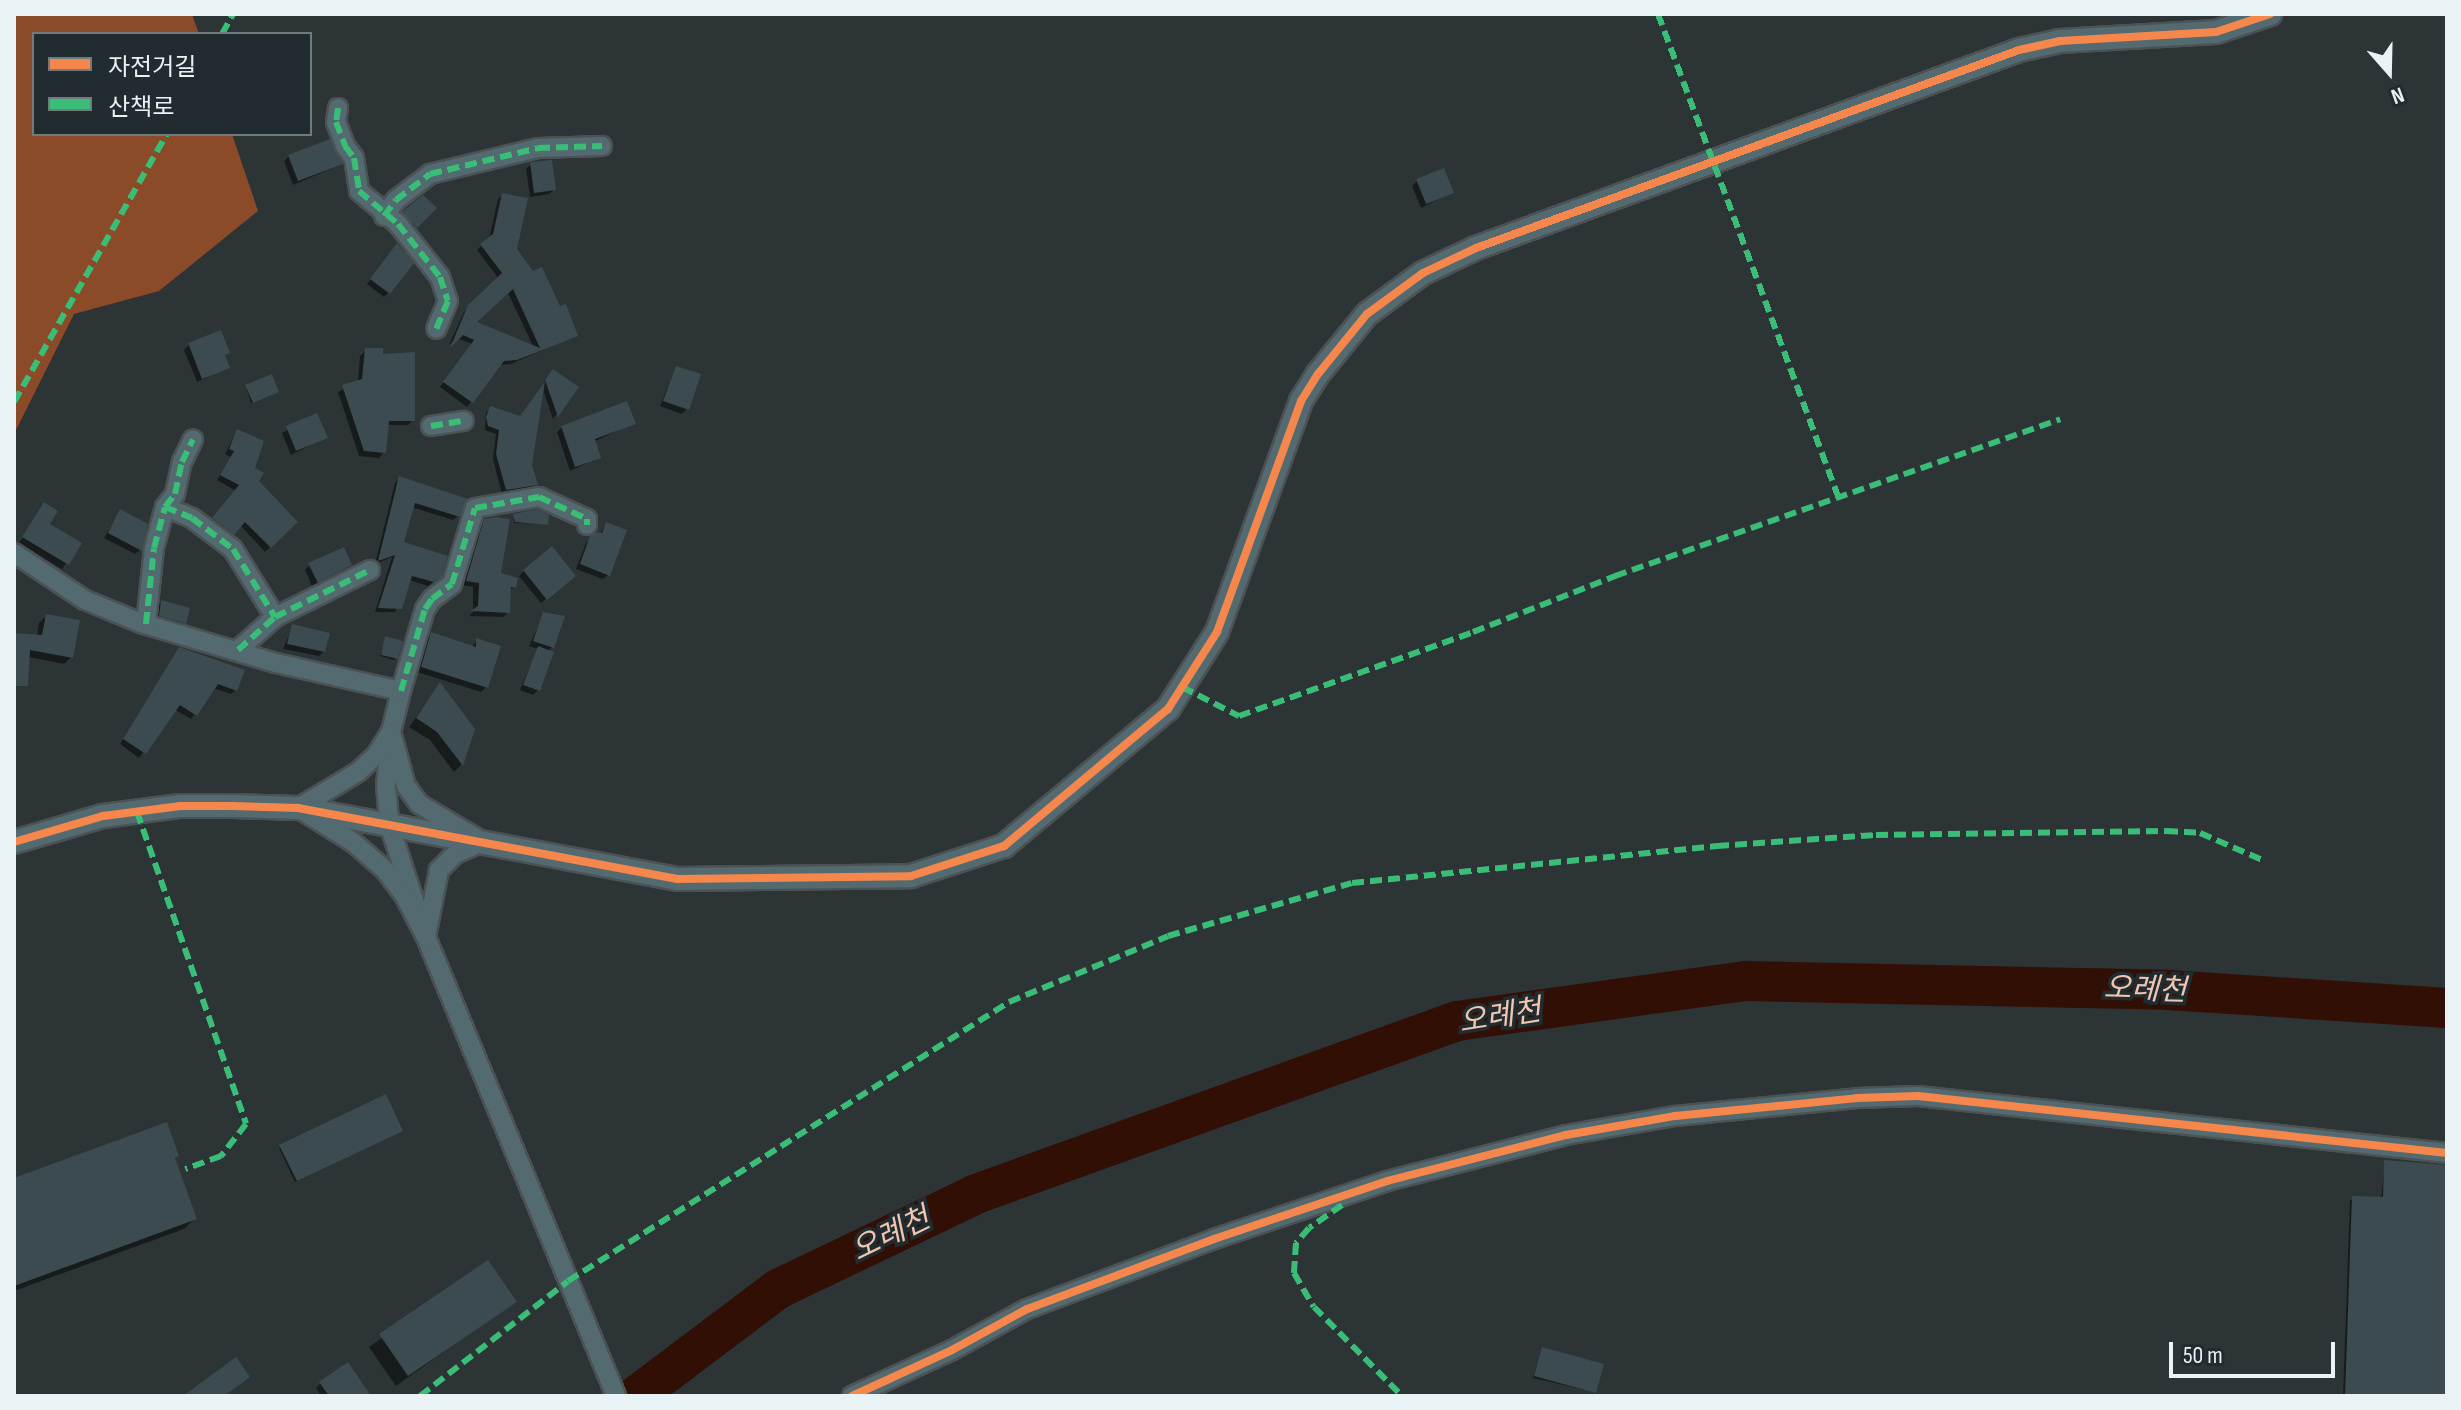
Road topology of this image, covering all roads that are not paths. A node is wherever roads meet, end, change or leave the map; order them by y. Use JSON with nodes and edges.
{"nodes":[{"id":1,"x":2270,"y":14,"type":"edge"},
{"id":2,"x":338,"y":108,"type":"dead end"},
{"id":3,"x":602,"y":146,"type":"dead end"},
{"id":4,"x":384,"y":216,"type":"junction"},
{"id":5,"x":436,"y":329,"type":"dead end"},
{"id":6,"x":464,"y":421,"type":"dead end"},
{"id":7,"x":431,"y":426,"type":"dead end"},
{"id":8,"x":193,"y":439,"type":"dead end"},
{"id":9,"x":165,"y":507,"type":"junction"},
{"id":10,"x":587,"y":525,"type":"dead end"},
{"id":11,"x":14,"y":553,"type":"edge"},
{"id":12,"x":370,"y":570,"type":"dead end"},
{"id":13,"x":275,"y":617,"type":"junction"},
{"id":14,"x":146,"y":624,"type":"junction"},
{"id":15,"x":238,"y":650,"type":"junction"},
{"id":16,"x":401,"y":691,"type":"junction"},
{"id":17,"x":391,"y":732,"type":"junction"},
{"id":18,"x":298,"y":808,"type":"junction"},
{"id":19,"x":389,"y":824,"type":"junction"},
{"id":20,"x":14,"y":842,"type":"edge"},
{"id":21,"x":483,"y":842,"type":"junction"},
{"id":22,"x":426,"y":937,"type":"junction"},
{"id":23,"x":2447,"y":1153,"type":"edge"},
{"id":24,"x":616,"y":1396,"type":"edge"},
{"id":25,"x":852,"y":1396,"type":"edge"}],
"edges":[{"from":1,"to":21,"type":"street"},
{"from":2,"to":4,"type":"street"},
{"from":3,"to":4,"type":"street"},
{"from":4,"to":5,"type":"street"},
{"from":6,"to":7,"type":"street"},
{"from":8,"to":9,"type":"street"},
{"from":9,"to":13,"type":"street"},
{"from":9,"to":14,"type":"street"},
{"from":10,"to":16,"type":"street"},
{"from":11,"to":14,"type":"street"},
{"from":12,"to":13,"type":"street"},
{"from":13,"to":15,"type":"street"},
{"from":14,"to":15,"type":"street"},
{"from":15,"to":16,"type":"street"},
{"from":16,"to":17,"type":"street"},
{"from":17,"to":18,"type":"street"},
{"from":17,"to":19,"type":"street"},
{"from":17,"to":21,"type":"street"},
{"from":18,"to":19,"type":"street"},
{"from":18,"to":20,"type":"street"},
{"from":18,"to":22,"type":"street"},
{"from":19,"to":21,"type":"street"},
{"from":19,"to":22,"type":"street"},
{"from":21,"to":22,"type":"street"},
{"from":22,"to":24,"type":"street"},
{"from":23,"to":25,"type":"street"}]}
